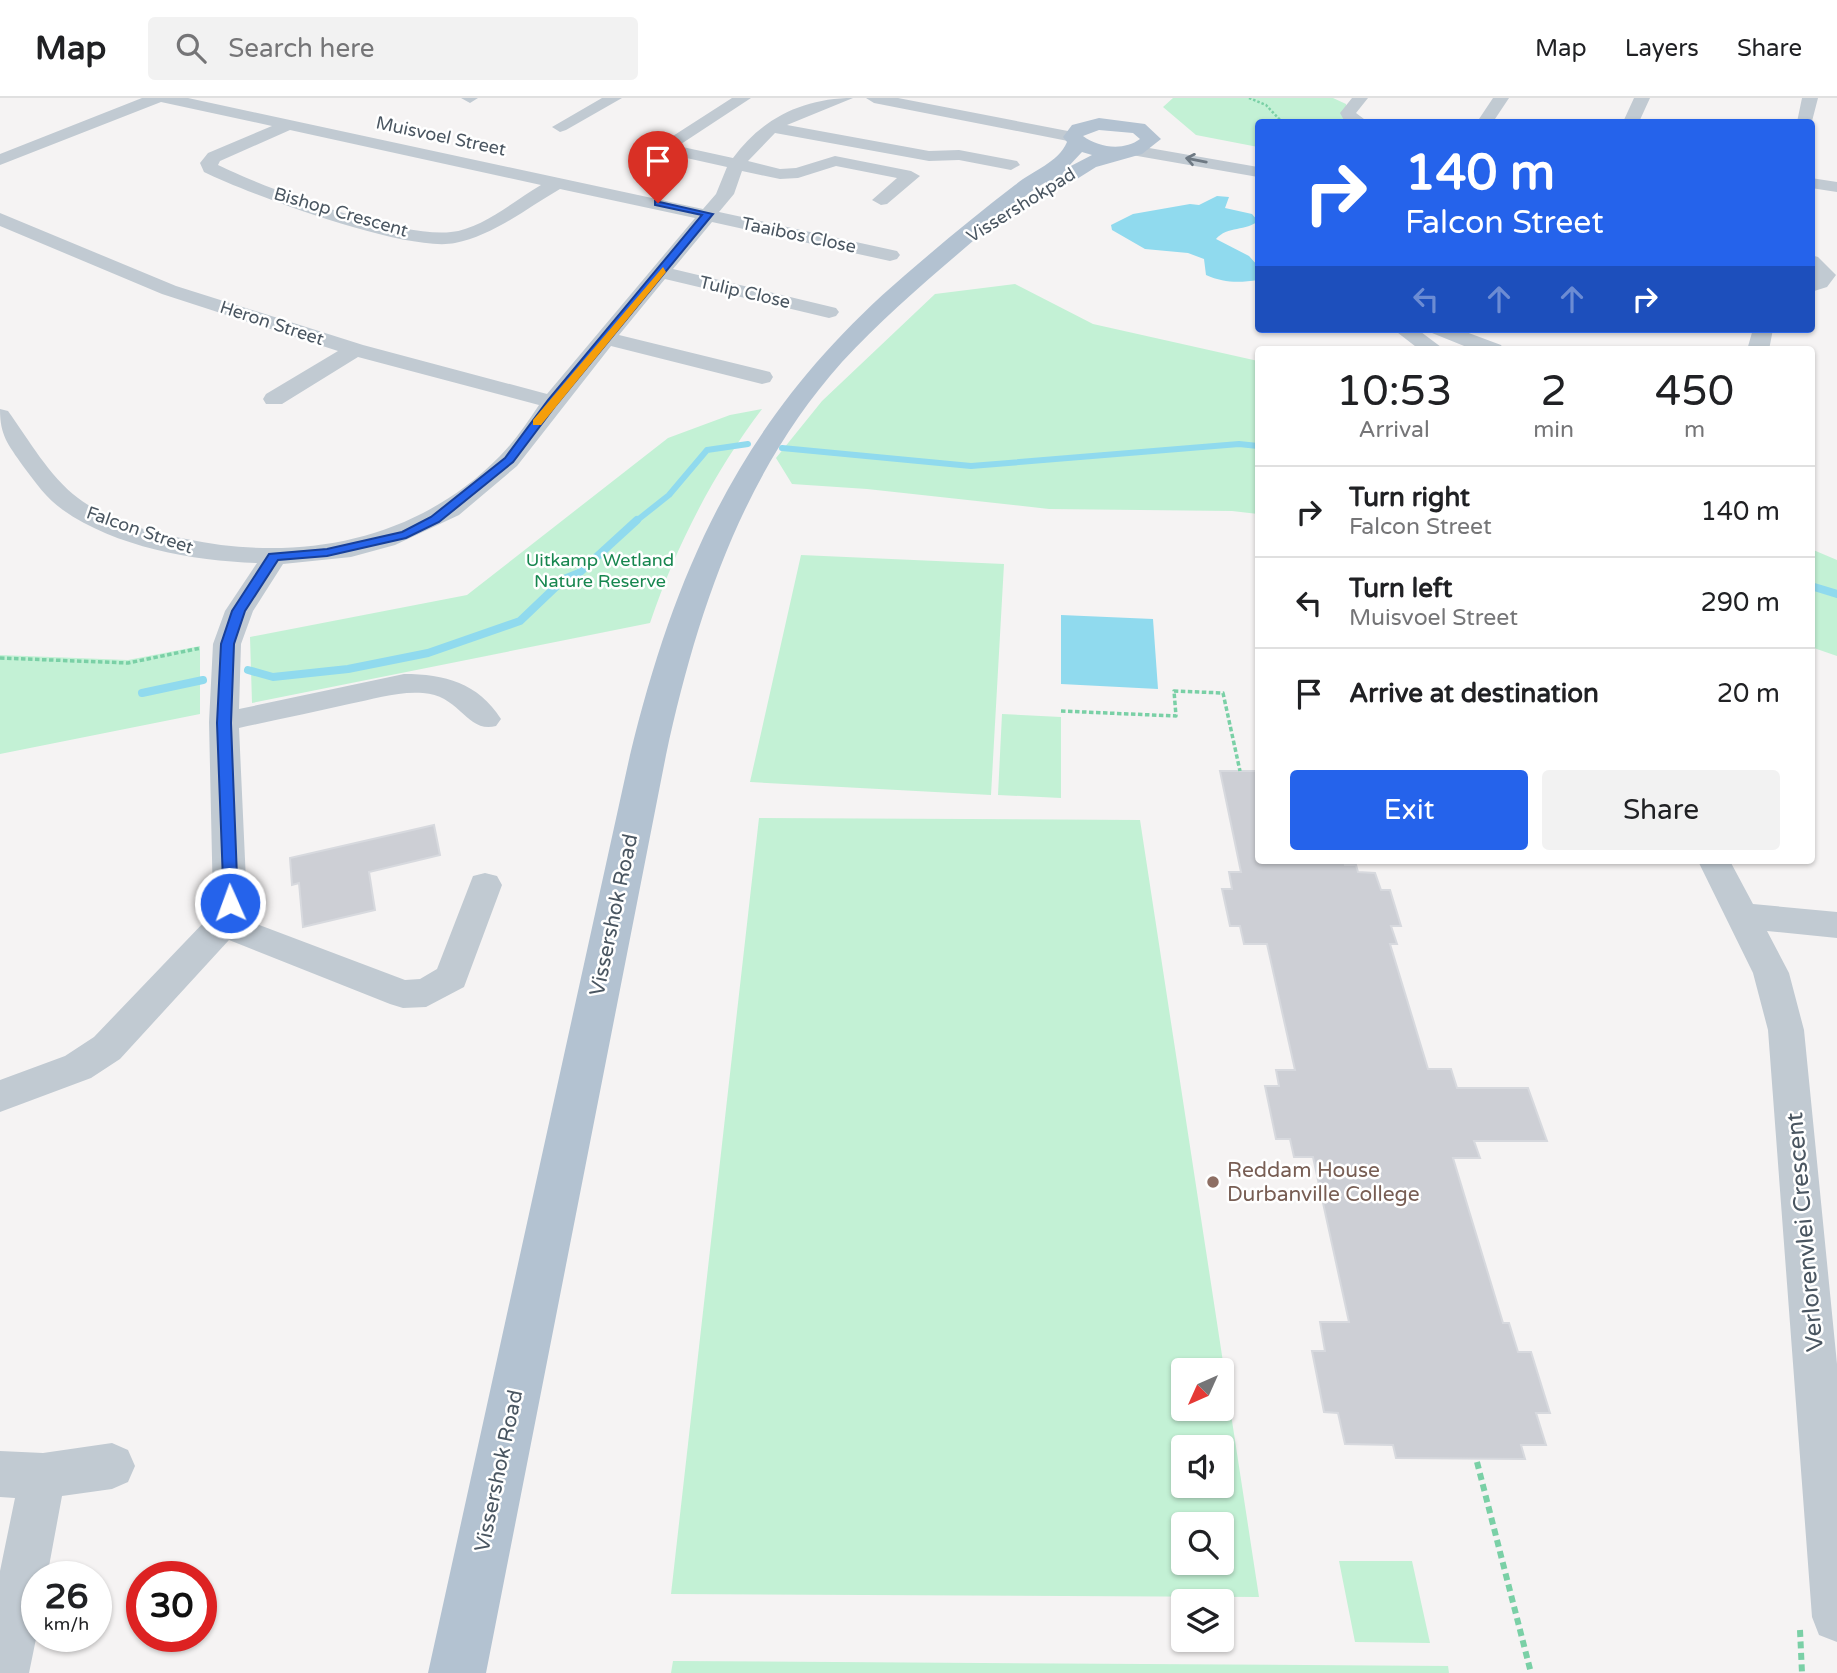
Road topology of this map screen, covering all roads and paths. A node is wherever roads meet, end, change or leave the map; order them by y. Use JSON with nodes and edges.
{"nodes":[{"id":1,"x":156,"y":98,"type":"edge"},
{"id":2,"x":166,"y":98,"type":"edge"},
{"id":3,"x":614,"y":98,"type":"edge"},
{"id":4,"x":743,"y":98,"type":"edge"},
{"id":5,"x":845,"y":98,"type":"edge"},
{"id":6,"x":874,"y":98,"type":"edge"},
{"id":7,"x":919,"y":98,"type":"edge"},
{"id":8,"x":1249,"y":98,"type":"edge"},
{"id":9,"x":1500,"y":98,"type":"edge"},
{"id":10,"x":1642,"y":98,"type":"edge"},
{"id":11,"x":1810,"y":98,"type":"edge"},
{"id":12,"x":1355,"y":99,"type":"edge"},
{"id":13,"x":804,"y":104,"type":"edge"},
{"id":14,"x":1279,"y":119,"type":"edge"},
{"id":15,"x":1355,"y":119,"type":"edge"},
{"id":16,"x":1487,"y":119,"type":"edge"},
{"id":17,"x":1632,"y":119,"type":"edge"},
{"id":18,"x":1806,"y":119,"type":"edge"},
{"id":19,"x":288,"y":125,"type":"junction"},
{"id":20,"x":560,"y":127,"type":"dead end"},
{"id":21,"x":771,"y":127,"type":"junction"},
{"id":22,"x":1084,"y":132,"type":"junction"},
{"id":23,"x":1156,"y":134,"type":"junction"},
{"id":24,"x":1127,"y":151,"type":"junction"},
{"id":25,"x":1255,"y":156,"type":"edge"},
{"id":26,"x":0,"y":160,"type":"edge"},
{"id":27,"x":737,"y":164,"type":"junction"},
{"id":28,"x":1011,"y":165,"type":"dead end"},
{"id":29,"x":1255,"y":172,"type":"edge"},
{"id":30,"x":557,"y":183,"type":"junction"},
{"id":31,"x":1815,"y":184,"type":"edge"},
{"id":32,"x":1837,"y":187,"type":"edge"},
{"id":33,"x":881,"y":200,"type":"dead end"},
{"id":34,"x":708,"y":214,"type":"junction"},
{"id":35,"x":0,"y":219,"type":"edge"},
{"id":36,"x":955,"y":247,"type":"junction"},
{"id":37,"x":890,"y":255,"type":"dead end"},
{"id":38,"x":661,"y":272,"type":"junction"},
{"id":39,"x":829,"y":312,"type":"dead end"},
{"id":40,"x":1410,"y":333,"type":"edge"},
{"id":41,"x":1449,"y":333,"type":"edge"},
{"id":42,"x":606,"y":338,"type":"junction"},
{"id":43,"x":1428,"y":346,"type":"edge"},
{"id":44,"x":1483,"y":346,"type":"edge"},
{"id":45,"x":355,"y":350,"type":"junction"},
{"id":46,"x":762,"y":377,"type":"dead end"},
{"id":47,"x":274,"y":399,"type":"dead end"},
{"id":48,"x":552,"y":402,"type":"junction"},
{"id":49,"x":0,"y":416,"type":"edge"},
{"id":50,"x":274,"y":556,"type":"junction"},
{"id":51,"x":228,"y":644,"type":"junction"},
{"id":52,"x":0,"y":658,"type":"edge"},
{"id":53,"x":1061,"y":711,"type":"dead end"},
{"id":54,"x":486,"y":719,"type":"dead end"},
{"id":55,"x":224,"y":723,"type":"junction"},
{"id":56,"x":1240,"y":771,"type":"dead end"},
{"id":57,"x":1716,"y":864,"type":"edge"},
{"id":58,"x":485,"y":885,"type":"dead end"},
{"id":59,"x":1744,"y":916,"type":"junction"},
{"id":60,"x":222,"y":924,"type":"junction"},
{"id":61,"x":1837,"y":925,"type":"edge"},
{"id":62,"x":0,"y":1096,"type":"edge"},
{"id":63,"x":1477,"y":1462,"type":"dead end"},
{"id":64,"x":112,"y":1465,"type":"dead end"},
{"id":65,"x":21,"y":1475,"type":"edge"},
{"id":66,"x":1837,"y":1617,"type":"edge"},
{"id":67,"x":4,"y":1673,"type":"edge"},
{"id":68,"x":457,"y":1673,"type":"edge"},
{"id":69,"x":1531,"y":1673,"type":"edge"}],
"edges":[{"from":1,"to":26,"type":"street"},
{"from":2,"to":19,"type":"street","name":"Muisvoel Street"},
{"from":3,"to":20,"type":"street"},
{"from":4,"to":27,"type":"street"},
{"from":5,"to":13,"type":"street","name":"Falcon Street"},
{"from":6,"to":22,"type":"street"},
{"from":7,"to":22,"type":"street"},
{"from":8,"to":14,"type":"path"},
{"from":9,"to":16,"type":"street"},
{"from":10,"to":17,"type":"street"},
{"from":11,"to":18,"type":"street"},
{"from":12,"to":15,"type":"street"},
{"from":13,"to":21,"type":"street","name":"Falcon Street"},
{"from":19,"to":30,"type":"street","name":"Muisvoel Street"},
{"from":19,"to":30,"type":"street","name":"Bishop Crescent"},
{"from":21,"to":27,"type":"street","name":"Falcon Street"},
{"from":21,"to":28,"type":"street"},
{"from":22,"to":23,"type":"main road"},
{"from":22,"to":23,"type":"main road","name":"Vissershokpad"},
{"from":22,"to":24,"type":"main road"},
{"from":22,"to":36,"type":"main road","name":"Vissershokpad"},
{"from":23,"to":24,"type":"main road"},
{"from":23,"to":25,"type":"street"},
{"from":29,"to":24,"type":"street","one_way":true},
{"from":24,"to":36,"type":"main road","name":"Vissershokpad"},
{"from":27,"to":33,"type":"street"},
{"from":27,"to":34,"type":"street","name":"Falcon Street"},
{"from":30,"to":34,"type":"street","name":"Muisvoel Street"},
{"from":31,"to":32,"type":"street"},
{"from":34,"to":37,"type":"street","name":"Taaibos Close"},
{"from":34,"to":38,"type":"street","name":"Falcon Street"},
{"from":35,"to":45,"type":"street","name":"Heron Street"},
{"from":36,"to":68,"type":"main road","name":"Vissershok Road"},
{"from":38,"to":39,"type":"street","name":"Tulip Close"},
{"from":38,"to":42,"type":"street","name":"Falcon Street"},
{"from":40,"to":43,"type":"street"},
{"from":41,"to":44,"type":"street"},
{"from":42,"to":46,"type":"street"},
{"from":42,"to":48,"type":"street","name":"Falcon Street"},
{"from":45,"to":47,"type":"street"},
{"from":45,"to":48,"type":"street","name":"Heron Street"},
{"from":48,"to":50,"type":"street","name":"Falcon Street"},
{"from":49,"to":50,"type":"street","name":"Falcon Street"},
{"from":50,"to":51,"type":"street"},
{"from":51,"to":52,"type":"path"},
{"from":51,"to":55,"type":"street"},
{"from":53,"to":56,"type":"path"},
{"from":54,"to":55,"type":"lane"},
{"from":55,"to":60,"type":"street"},
{"from":57,"to":59,"type":"street","name":"Verlorenvlei Crescent"},
{"from":58,"to":60,"type":"street"},
{"from":59,"to":61,"type":"street"},
{"from":59,"to":66,"type":"street","name":"Verlorenvlei Crescent"},
{"from":60,"to":62,"type":"street"},
{"from":63,"to":69,"type":"path"},
{"from":64,"to":65,"type":"street"},
{"from":65,"to":67,"type":"street"}]}
